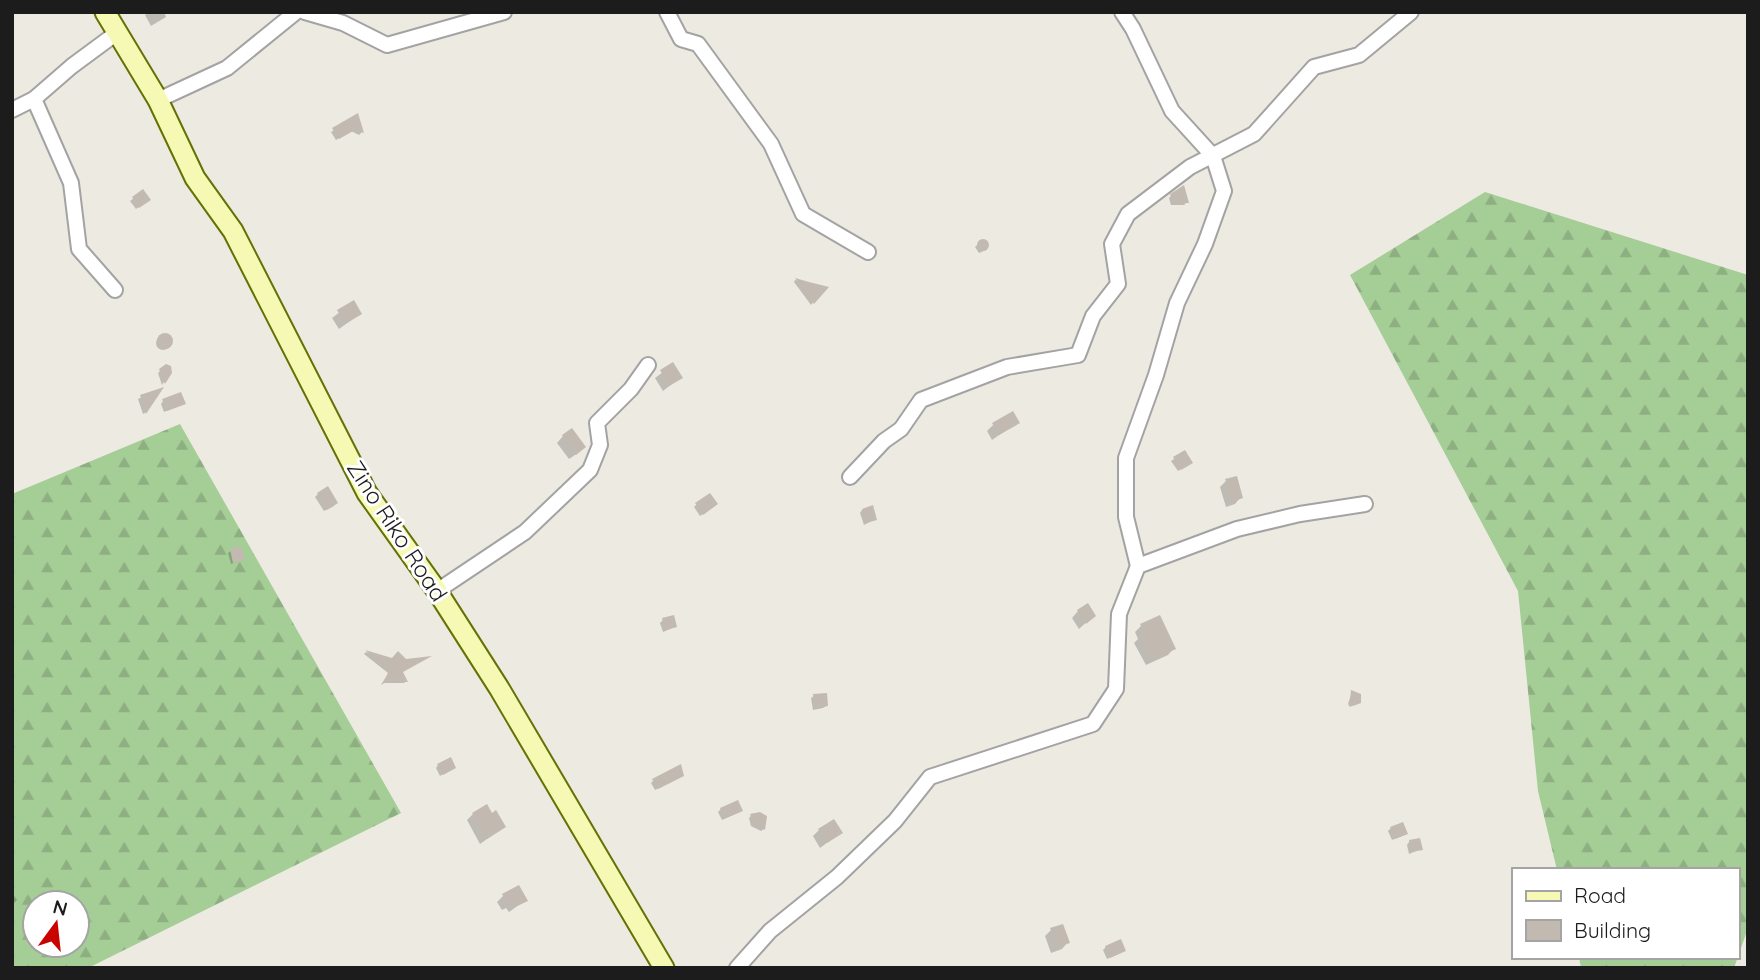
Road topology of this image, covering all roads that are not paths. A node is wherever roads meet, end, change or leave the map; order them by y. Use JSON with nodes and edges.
{"nodes":[{"id":1,"x":106,"y":12,"type":"edge"},
{"id":2,"x":296,"y":12,"type":"edge"},
{"id":3,"x":305,"y":12,"type":"edge"},
{"id":4,"x":504,"y":12,"type":"edge"},
{"id":5,"x":667,"y":12,"type":"edge"},
{"id":6,"x":1122,"y":12,"type":"edge"},
{"id":7,"x":1411,"y":12,"type":"edge"},
{"id":8,"x":118,"y":32,"type":"junction"},
{"id":9,"x":34,"y":99,"type":"junction"},
{"id":10,"x":158,"y":100,"type":"junction"},
{"id":11,"x":12,"y":110,"type":"edge"},
{"id":12,"x":1213,"y":156,"type":"junction"},
{"id":13,"x":868,"y":252,"type":"dead end"},
{"id":14,"x":116,"y":290,"type":"dead end"},
{"id":15,"x":648,"y":365,"type":"dead end"},
{"id":16,"x":850,"y":477,"type":"dead end"},
{"id":17,"x":1365,"y":504,"type":"dead end"},
{"id":18,"x":1138,"y":566,"type":"junction"},
{"id":19,"x":437,"y":591,"type":"junction"},
{"id":20,"x":664,"y":968,"type":"edge"},
{"id":21,"x":737,"y":968,"type":"edge"}],
"edges":[{"from":1,"to":8,"type":"street","name":"Zino Riko Road"},
{"from":2,"to":10,"type":"street"},
{"from":3,"to":4,"type":"street"},
{"from":5,"to":13,"type":"street"},
{"from":6,"to":12,"type":"street"},
{"from":7,"to":12,"type":"street"},
{"from":8,"to":9,"type":"street"},
{"from":8,"to":10,"type":"street","name":"Zino Riko Road"},
{"from":9,"to":11,"type":"street"},
{"from":9,"to":14,"type":"street"},
{"from":10,"to":19,"type":"street","name":"Zino Riko Road"},
{"from":12,"to":16,"type":"street"},
{"from":12,"to":18,"type":"street"},
{"from":15,"to":19,"type":"street"},
{"from":17,"to":18,"type":"street"},
{"from":18,"to":21,"type":"street"},
{"from":19,"to":20,"type":"street","name":"Zino Riko Road"}]}
